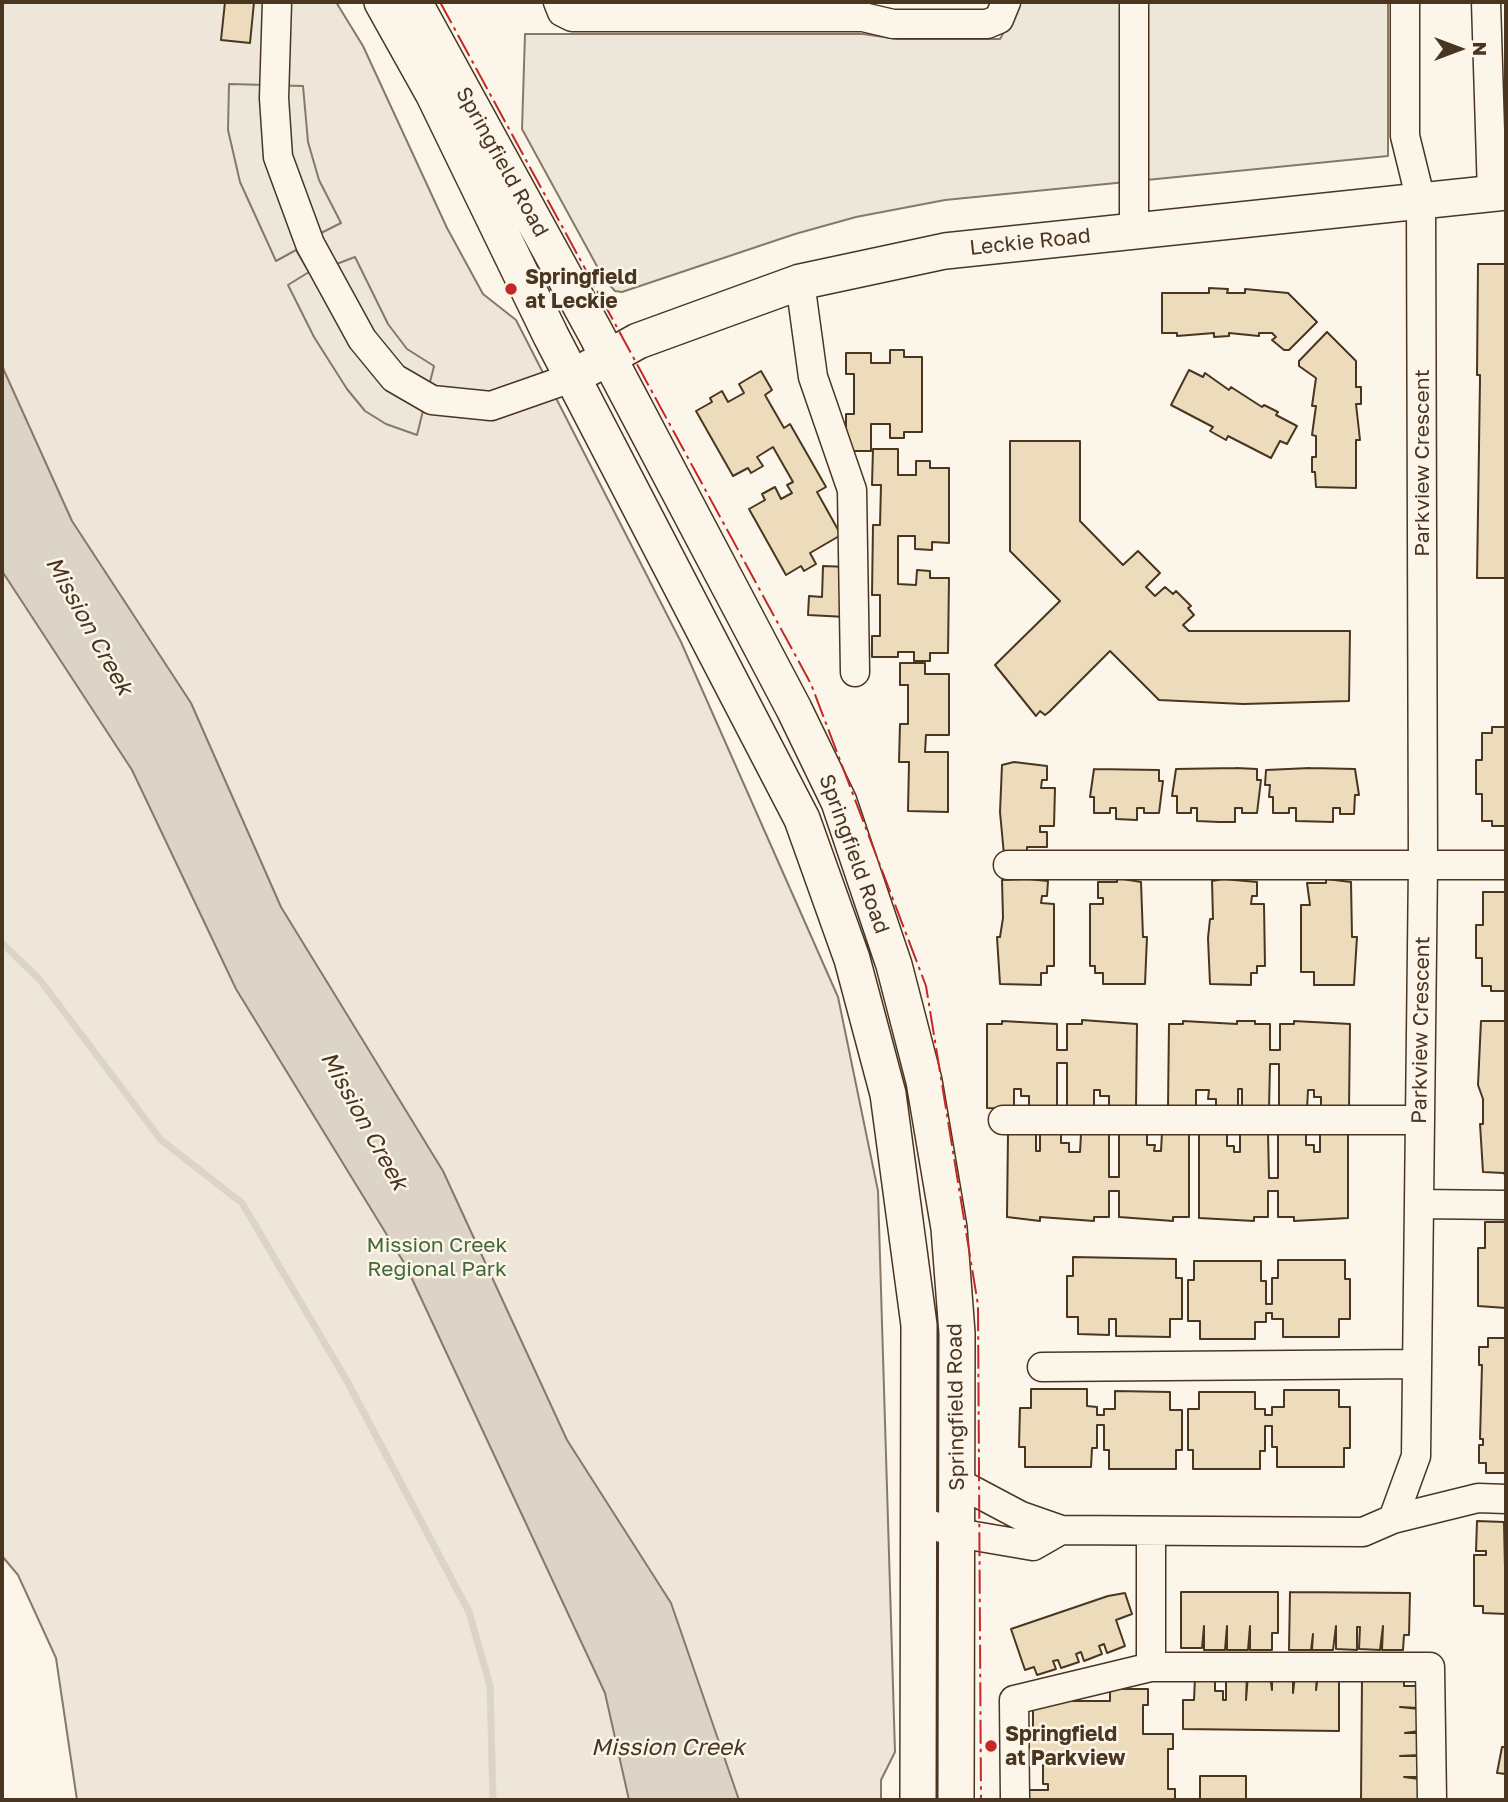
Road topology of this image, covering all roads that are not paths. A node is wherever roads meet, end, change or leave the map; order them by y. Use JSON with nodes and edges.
{"nodes":[{"id":1,"x":277,"y":2,"type":"edge"},
{"id":2,"x":382,"y":2,"type":"edge"},
{"id":3,"x":414,"y":2,"type":"edge"},
{"id":4,"x":558,"y":2,"type":"edge"},
{"id":5,"x":1006,"y":2,"type":"edge"},
{"id":6,"x":1134,"y":2,"type":"edge"},
{"id":7,"x":1405,"y":2,"type":"edge"},
{"id":8,"x":1486,"y":2,"type":"edge"},
{"id":9,"x":1499,"y":193,"type":"edge"},
{"id":10,"x":1421,"y":201,"type":"junction"},
{"id":11,"x":1134,"y":231,"type":"junction"},
{"id":12,"x":800,"y":282,"type":"junction"},
{"id":13,"x":608,"y":357,"type":"junction"},
{"id":14,"x":574,"y":377,"type":"junction"},
{"id":15,"x":855,"y":672,"type":"dead end"},
{"id":16,"x":1008,"y":865,"type":"dead end"},
{"id":17,"x":1423,"y":865,"type":"junction"},
{"id":18,"x":1506,"y":865,"type":"edge"},
{"id":19,"x":1003,"y":1120,"type":"dead end"},
{"id":20,"x":1420,"y":1120,"type":"junction"},
{"id":21,"x":1419,"y":1204,"type":"junction"},
{"id":22,"x":1506,"y":1205,"type":"edge"},
{"id":23,"x":1418,"y":1364,"type":"junction"},
{"id":24,"x":1042,"y":1367,"type":"dead end"},
{"id":25,"x":957,"y":1482,"type":"junction"},
{"id":26,"x":1506,"y":1499,"type":"edge"},
{"id":27,"x":1393,"y":1519,"type":"junction"},
{"id":28,"x":919,"y":1521,"type":"junction"},
{"id":29,"x":1060,"y":1530,"type":"junction"},
{"id":30,"x":1151,"y":1531,"type":"junction"},
{"id":31,"x":957,"y":1533,"type":"junction"},
{"id":32,"x":1151,"y":1667,"type":"junction"},
{"id":33,"x":918,"y":1800,"type":"edge"},
{"id":34,"x":956,"y":1800,"type":"edge"},
{"id":35,"x":1015,"y":1800,"type":"edge"},
{"id":36,"x":1432,"y":1800,"type":"edge"}],
"edges":[{"from":1,"to":14,"type":"street"},
{"from":2,"to":14,"type":"main road","name":"Springfield Road"},
{"from":3,"to":13,"type":"main road","name":"Springfield Road"},
{"from":4,"to":5,"type":"street"},
{"from":6,"to":11,"type":"street"},
{"from":7,"to":10,"type":"street","name":"Parkview Crescent"},
{"from":8,"to":9,"type":"street"},
{"from":9,"to":10,"type":"main road","name":"Leckie Road"},
{"from":10,"to":11,"type":"main road","name":"Leckie Road"},
{"from":10,"to":17,"type":"street","name":"Parkview Crescent"},
{"from":11,"to":12,"type":"main road","name":"Leckie Road"},
{"from":12,"to":13,"type":"main road","name":"Leckie Road"},
{"from":12,"to":15,"type":"street"},
{"from":13,"to":14,"type":"main road","name":"Leckie Road"},
{"from":13,"to":25,"type":"main road","name":"Springfield Road"},
{"from":14,"to":28,"type":"main road","name":"Springfield Road"},
{"from":16,"to":17,"type":"street"},
{"from":17,"to":18,"type":"street"},
{"from":17,"to":20,"type":"street","name":"Parkview Crescent"},
{"from":19,"to":20,"type":"street"},
{"from":20,"to":21,"type":"street","name":"Parkview Crescent"},
{"from":21,"to":22,"type":"street"},
{"from":21,"to":23,"type":"street","name":"Parkview Crescent"},
{"from":23,"to":24,"type":"street"},
{"from":23,"to":27,"type":"street","name":"Parkview Crescent"},
{"from":25,"to":29,"type":"street"},
{"from":25,"to":31,"type":"main road","name":"Springfield Road"},
{"from":26,"to":27,"type":"street"},
{"from":27,"to":30,"type":"street"},
{"from":28,"to":31,"type":"street"},
{"from":28,"to":33,"type":"main road","name":"Springfield Road"},
{"from":29,"to":30,"type":"street"},
{"from":29,"to":31,"type":"street"},
{"from":30,"to":32,"type":"street"},
{"from":31,"to":34,"type":"main road","name":"Springfield Road"},
{"from":32,"to":35,"type":"street"},
{"from":32,"to":36,"type":"street"}]}
